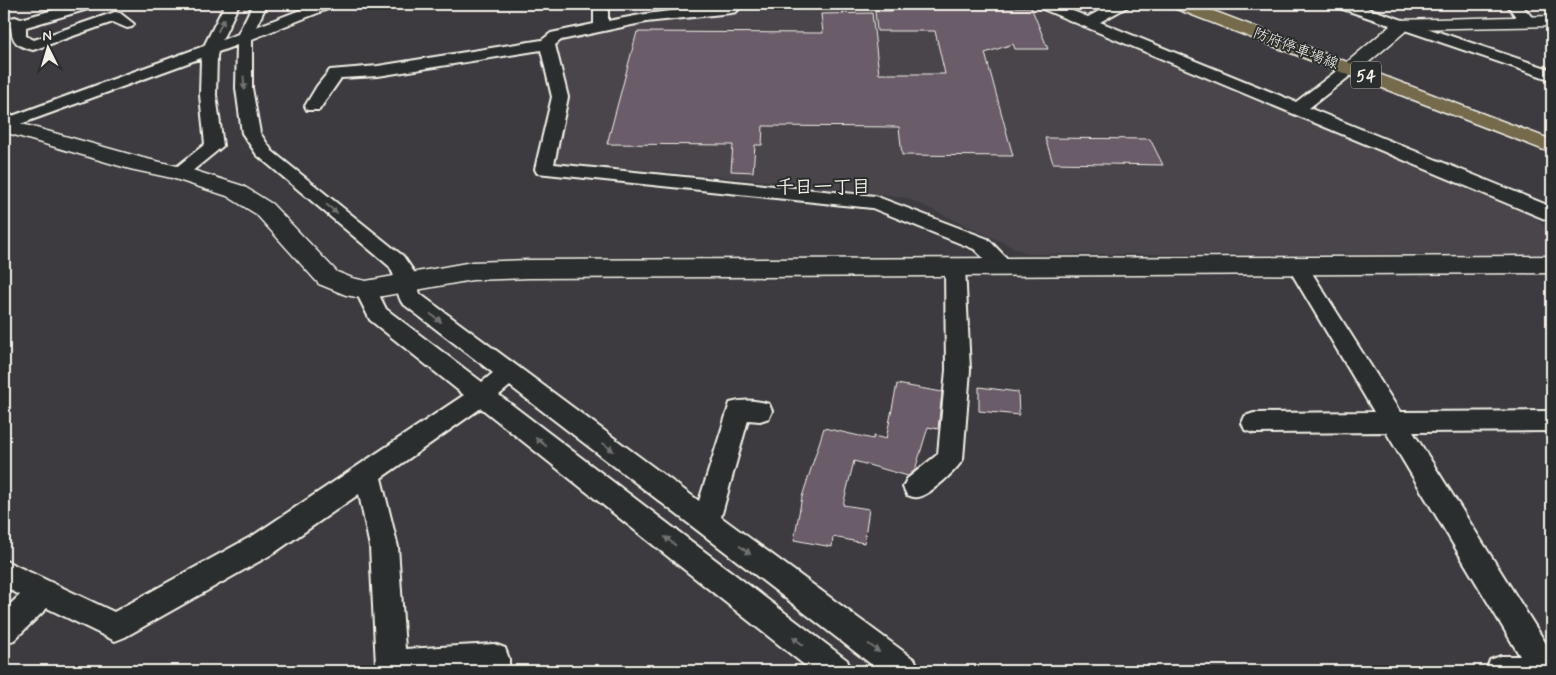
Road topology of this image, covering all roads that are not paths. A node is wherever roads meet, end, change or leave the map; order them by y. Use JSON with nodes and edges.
{"nodes":[{"id":1,"x":90,"y":4,"type":"edge"},
{"id":2,"x":232,"y":4,"type":"edge"},
{"id":3,"x":260,"y":4,"type":"edge"},
{"id":4,"x":328,"y":4,"type":"edge"},
{"id":5,"x":601,"y":4,"type":"edge"},
{"id":6,"x":738,"y":4,"type":"edge"},
{"id":7,"x":1043,"y":4,"type":"edge"},
{"id":8,"x":1122,"y":4,"type":"edge"},
{"id":9,"x":1180,"y":4,"type":"edge"},
{"id":10,"x":1342,"y":4,"type":"edge"},
{"id":11,"x":1514,"y":4,"type":"edge"},
{"id":12,"x":670,"y":9,"type":"edge"},
{"id":13,"x":1528,"y":21,"type":"junction"},
{"id":14,"x":1552,"y":21,"type":"edge"},
{"id":15,"x":1090,"y":22,"type":"junction"},
{"id":16,"x":11,"y":24,"type":"edge"},
{"id":17,"x":127,"y":24,"type":"dead end"},
{"id":18,"x":1403,"y":24,"type":"junction"},
{"id":19,"x":601,"y":26,"type":"junction"},
{"id":20,"x":245,"y":35,"type":"junction"},
{"id":21,"x":547,"y":44,"type":"junction"},
{"id":22,"x":211,"y":47,"type":"junction"},
{"id":23,"x":1349,"y":69,"type":"junction"},
{"id":24,"x":1552,"y":75,"type":"edge"},
{"id":25,"x":313,"y":106,"type":"dead end"},
{"id":26,"x":1296,"y":110,"type":"junction"},
{"id":27,"x":4,"y":125,"type":"edge"},
{"id":28,"x":1552,"y":147,"type":"edge"},
{"id":29,"x":178,"y":173,"type":"junction"},
{"id":30,"x":1551,"y":212,"type":"edge"},
{"id":31,"x":1552,"y":265,"type":"edge"},
{"id":32,"x":955,"y":267,"type":"junction"},
{"id":33,"x":1005,"y":267,"type":"junction"},
{"id":34,"x":1298,"y":267,"type":"junction"},
{"id":35,"x":406,"y":283,"type":"junction"},
{"id":36,"x":366,"y":290,"type":"junction"},
{"id":37,"x":509,"y":374,"type":"junction"},
{"id":38,"x":482,"y":395,"type":"junction"},
{"id":39,"x":760,"y":411,"type":"dead end"},
{"id":40,"x":1552,"y":421,"type":"edge"},
{"id":41,"x":1254,"y":423,"type":"dead end"},
{"id":42,"x":1394,"y":423,"type":"junction"},
{"id":43,"x":367,"y":473,"type":"junction"},
{"id":44,"x":916,"y":487,"type":"dead end"},
{"id":45,"x":706,"y":520,"type":"junction"},
{"id":46,"x":4,"y":573,"type":"edge"},
{"id":47,"x":44,"y":592,"type":"junction"},
{"id":48,"x":4,"y":630,"type":"edge"},
{"id":49,"x":494,"y":671,"type":"edge"},
{"id":50,"x":836,"y":671,"type":"edge"},
{"id":51,"x":904,"y":671,"type":"edge"},
{"id":52,"x":1501,"y":671,"type":"edge"},
{"id":53,"x":1546,"y":671,"type":"edge"},
{"id":54,"x":1552,"y":671,"type":"edge"}],
"edges":[{"from":1,"to":16,"type":"street"},
{"from":22,"to":2,"type":"street","one_way":true},
{"from":3,"to":20,"type":"street"},
{"from":4,"to":20,"type":"street"},
{"from":5,"to":19,"type":"street"},
{"from":6,"to":12,"type":"street"},
{"from":7,"to":15,"type":"street"},
{"from":8,"to":15,"type":"street"},
{"from":9,"to":23,"type":"main road","name":"防府停車場線","number":"54"},
{"from":10,"to":18,"type":"street"},
{"from":11,"to":13,"type":"street"},
{"from":12,"to":19,"type":"street"},
{"from":13,"to":14,"type":"street"},
{"from":13,"to":18,"type":"street"},
{"from":15,"to":26,"type":"street"},
{"from":16,"to":17,"type":"street"},
{"from":18,"to":23,"type":"street"},
{"from":18,"to":24,"type":"street"},
{"from":19,"to":21,"type":"street"},
{"from":20,"to":22,"type":"street"},
{"from":20,"to":35,"type":"street","one_way":true},
{"from":21,"to":25,"type":"street"},
{"from":21,"to":33,"type":"street"},
{"from":22,"to":27,"type":"street"},
{"from":22,"to":29,"type":"street"},
{"from":23,"to":26,"type":"street"},
{"from":23,"to":28,"type":"main road","name":"防府停車場線","number":"54"},
{"from":26,"to":30,"type":"street"},
{"from":27,"to":29,"type":"street"},
{"from":29,"to":36,"type":"street"},
{"from":31,"to":34,"type":"street"},
{"from":32,"to":33,"type":"street"},
{"from":32,"to":35,"type":"street"},
{"from":32,"to":44,"type":"street"},
{"from":33,"to":34,"type":"street"},
{"from":34,"to":42,"type":"street"},
{"from":35,"to":36,"type":"street"},
{"from":35,"to":37,"type":"street","one_way":true},
{"from":36,"to":38,"type":"street"},
{"from":37,"to":38,"type":"street"},
{"from":37,"to":45,"type":"street","one_way":true},
{"from":38,"to":43,"type":"street"},
{"from":50,"to":38,"type":"street","one_way":true},
{"from":39,"to":45,"type":"street"},
{"from":40,"to":42,"type":"street"},
{"from":41,"to":42,"type":"street"},
{"from":42,"to":53,"type":"street"},
{"from":43,"to":47,"type":"street"},
{"from":43,"to":49,"type":"street"},
{"from":45,"to":51,"type":"street","one_way":true},
{"from":46,"to":47,"type":"street"},
{"from":47,"to":48,"type":"street"},
{"from":52,"to":53,"type":"street"},
{"from":53,"to":54,"type":"street"}]}
